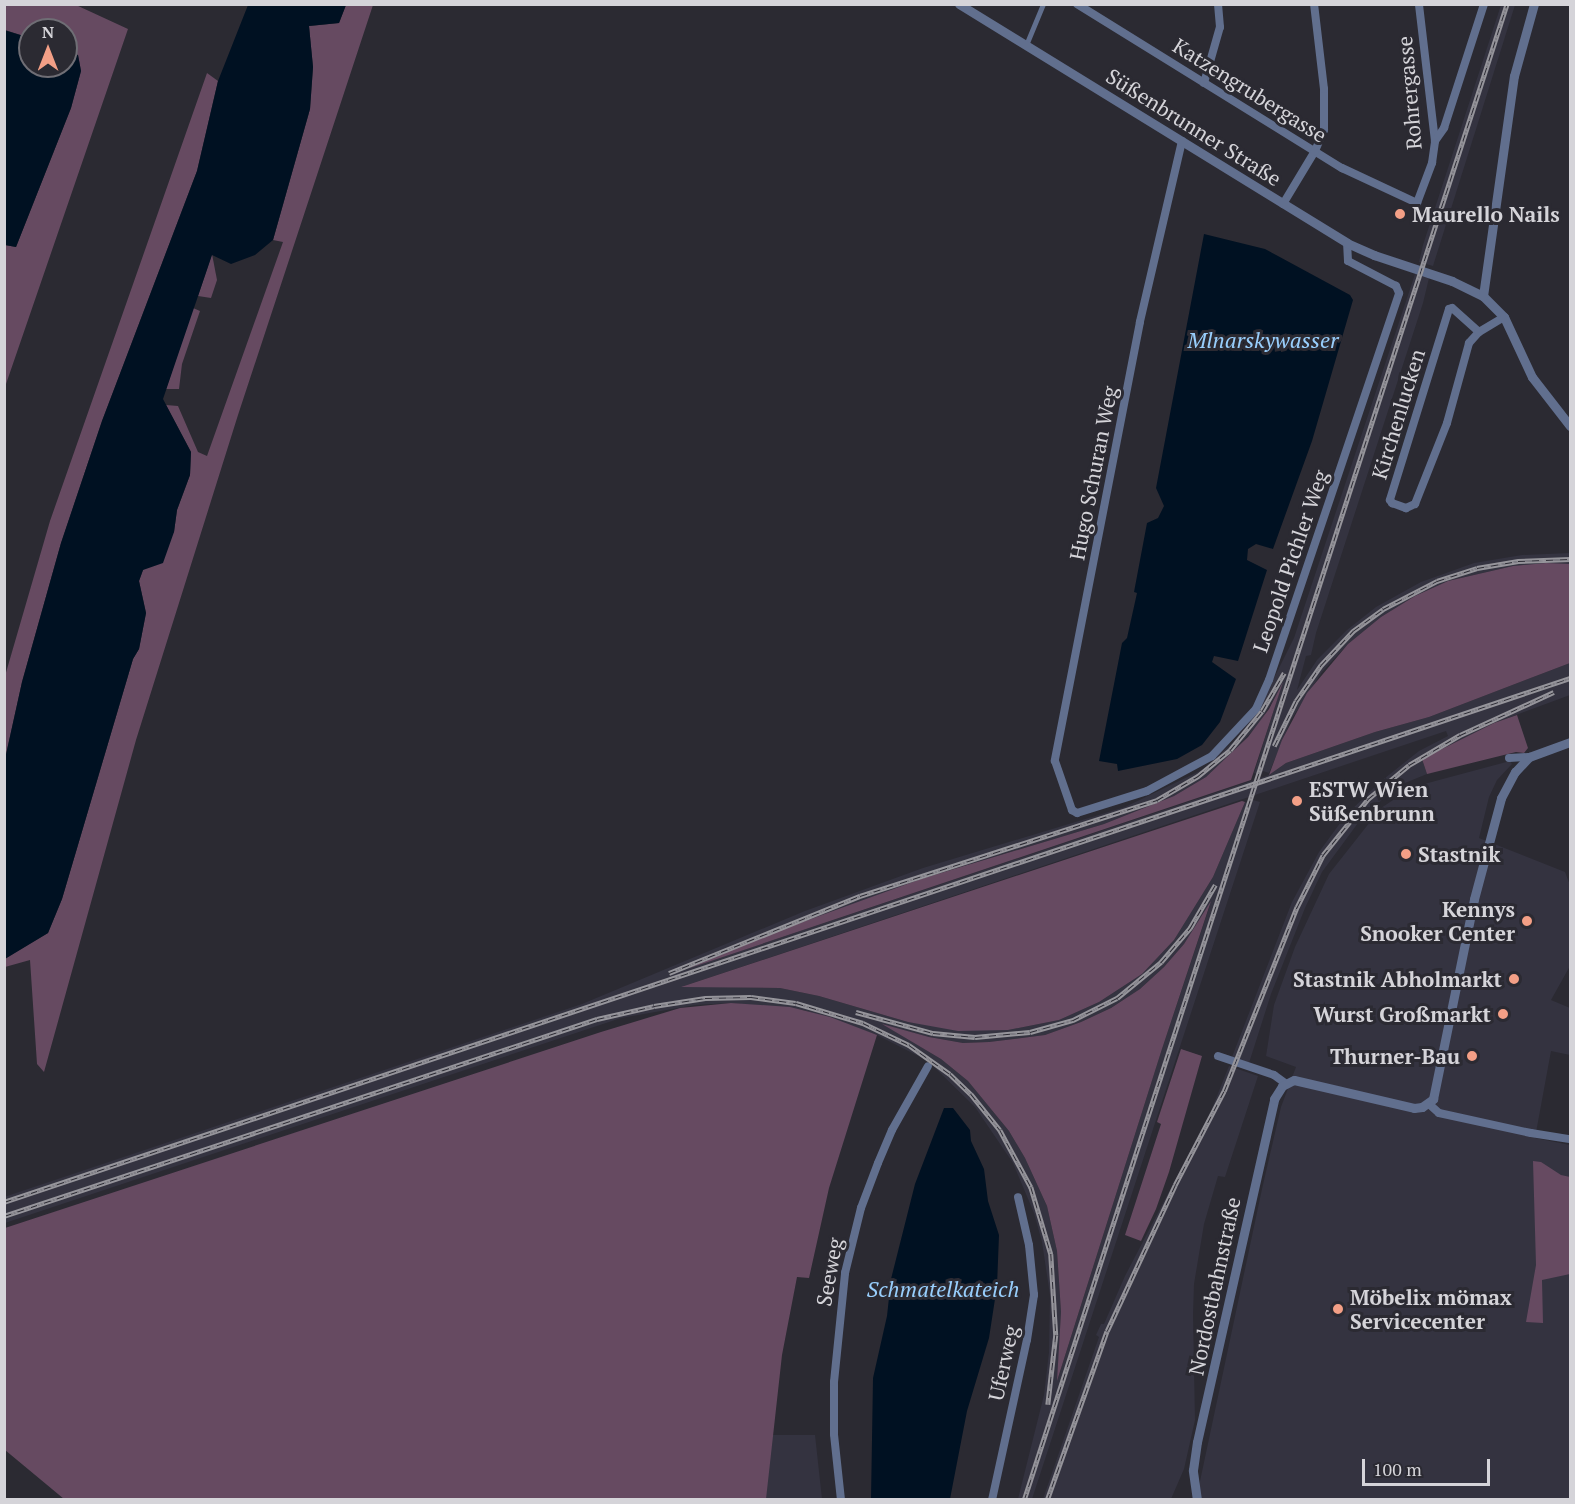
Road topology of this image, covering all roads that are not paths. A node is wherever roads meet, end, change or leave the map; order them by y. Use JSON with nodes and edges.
{"nodes":[{"id":1,"x":959,"y":4,"type":"edge"},
{"id":2,"x":1043,"y":4,"type":"edge"},
{"id":3,"x":1077,"y":4,"type":"edge"},
{"id":4,"x":1218,"y":4,"type":"edge"},
{"id":5,"x":1314,"y":4,"type":"edge"},
{"id":6,"x":1419,"y":4,"type":"edge"},
{"id":7,"x":1484,"y":4,"type":"edge"},
{"id":8,"x":1534,"y":4,"type":"edge"},
{"id":9,"x":1026,"y":45,"type":"junction"},
{"id":10,"x":1204,"y":83,"type":"junction"},
{"id":11,"x":1182,"y":141,"type":"junction"},
{"id":12,"x":1436,"y":141,"type":"junction"},
{"id":13,"x":1315,"y":151,"type":"junction"},
{"id":14,"x":1408,"y":199,"type":"joint"},
{"id":15,"x":1283,"y":204,"type":"junction"},
{"id":16,"x":1347,"y":243,"type":"junction"},
{"id":17,"x":1483,"y":296,"type":"junction"},
{"id":18,"x":1504,"y":317,"type":"junction"},
{"id":19,"x":1479,"y":332,"type":"junction"},
{"id":20,"x":1570,"y":426,"type":"edge"},
{"id":21,"x":1570,"y":742,"type":"edge"},
{"id":22,"x":1529,"y":757,"type":"junction"},
{"id":23,"x":1509,"y":758,"type":"dead end"},
{"id":24,"x":1072,"y":810,"type":"joint"},
{"id":25,"x":1218,"y":1056,"type":"dead end"},
{"id":26,"x":928,"y":1066,"type":"dead end"},
{"id":27,"x":1285,"y":1083,"type":"junction"},
{"id":28,"x":1429,"y":1104,"type":"junction"},
{"id":29,"x":1570,"y":1139,"type":"edge"},
{"id":30,"x":1017,"y":1197,"type":"dead end"},
{"id":31,"x":841,"y":1500,"type":"edge"},
{"id":32,"x":992,"y":1500,"type":"edge"},
{"id":33,"x":1197,"y":1500,"type":"edge"}],
"edges":[{"from":1,"to":9,"type":"street","name":"Süßenbrunner Straße"},
{"from":2,"to":9,"type":"street"},
{"from":3,"to":10,"type":"street","name":"Katzengrubergasse"},
{"from":4,"to":10,"type":"street"},
{"from":5,"to":13,"type":"street"},
{"from":6,"to":12,"type":"street","name":"Rohrergasse"},
{"from":7,"to":12,"type":"street"},
{"from":8,"to":17,"type":"street"},
{"from":9,"to":11,"type":"street","name":"Süßenbrunner Straße"},
{"from":10,"to":13,"type":"street","name":"Katzengrubergasse"},
{"from":11,"to":15,"type":"street","name":"Süßenbrunner Straße"},
{"from":11,"to":24,"type":"street","name":"Hugo Schuran Weg"},
{"from":12,"to":14,"type":"street","name":"Rohrergasse"},
{"from":13,"to":14,"type":"street","name":"Katzengrubergasse"},
{"from":13,"to":15,"type":"street"},
{"from":15,"to":16,"type":"street","name":"Süßenbrunner Straße"},
{"from":16,"to":17,"type":"street","name":"Süßenbrunner Straße"},
{"from":16,"to":24,"type":"street","name":"Leopold Pichler Weg"},
{"from":17,"to":18,"type":"street","name":"Süßenbrunner Straße"},
{"from":18,"to":19,"type":"street","name":"Kirchenlucken"},
{"from":18,"to":20,"type":"street","name":"Süßenbrunner Straße"},
{"from":19,"to":19,"type":"street","name":"Kirchenlucken"},
{"from":21,"to":22,"type":"street"},
{"from":22,"to":23,"type":"street"},
{"from":22,"to":28,"type":"street"},
{"from":25,"to":27,"type":"street"},
{"from":26,"to":31,"type":"street","name":"Seeweg"},
{"from":27,"to":28,"type":"street"},
{"from":27,"to":33,"type":"street","name":"Nordostbahnstraße"},
{"from":28,"to":29,"type":"street"},
{"from":30,"to":32,"type":"street","name":"Uferweg"}]}
